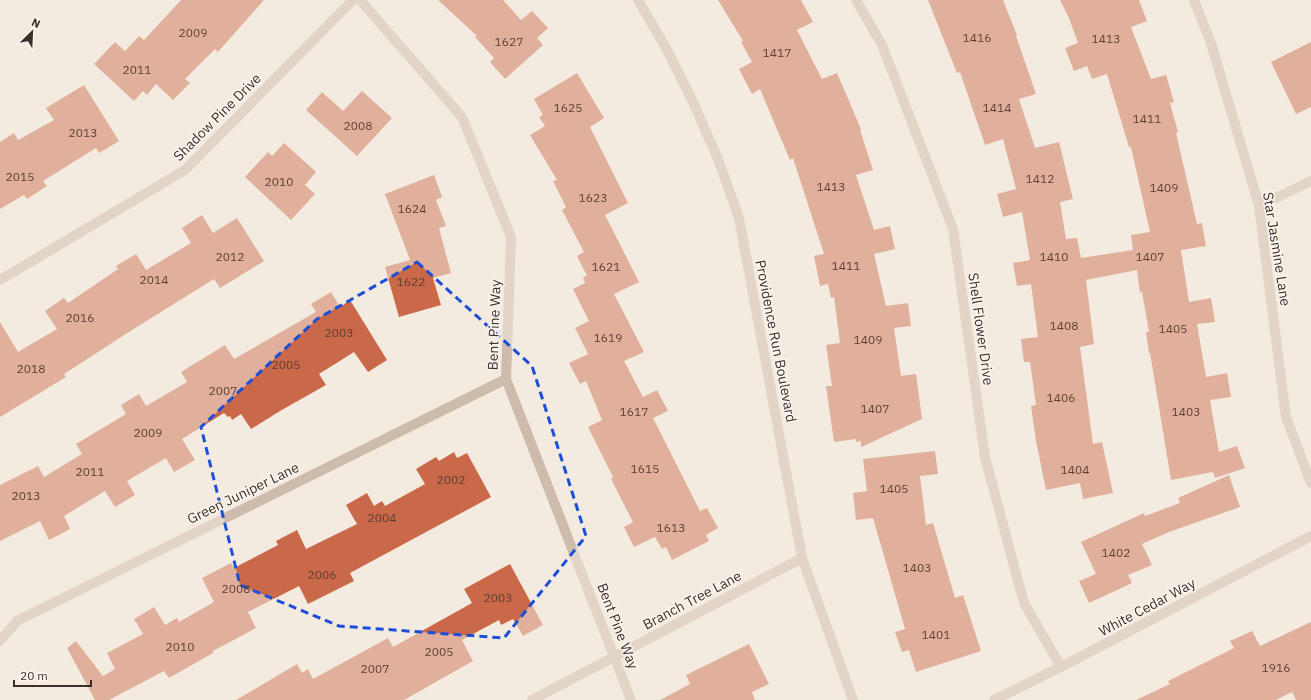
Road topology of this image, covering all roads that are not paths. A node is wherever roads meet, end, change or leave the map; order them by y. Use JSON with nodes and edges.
{"nodes":[{"id":1,"x":353,"y":0,"type":"edge"},
{"id":2,"x":360,"y":0,"type":"edge"},
{"id":3,"x":638,"y":0,"type":"edge"},
{"id":4,"x":856,"y":0,"type":"edge"},
{"id":5,"x":1194,"y":0,"type":"edge"},
{"id":6,"x":1311,"y":181,"type":"edge"},
{"id":7,"x":1259,"y":206,"type":"junction"},
{"id":8,"x":0,"y":280,"type":"edge"},
{"id":9,"x":506,"y":379,"type":"junction"},
{"id":10,"x":1311,"y":483,"type":"edge"},
{"id":11,"x":1311,"y":536,"type":"edge"},
{"id":12,"x":802,"y":558,"type":"junction"},
{"id":13,"x":0,"y":641,"type":"edge"},
{"id":14,"x":615,"y":656,"type":"junction"},
{"id":15,"x":1061,"y":667,"type":"junction"},
{"id":16,"x":532,"y":700,"type":"edge"},
{"id":17,"x":631,"y":700,"type":"edge"},
{"id":18,"x":853,"y":700,"type":"edge"},
{"id":19,"x":994,"y":700,"type":"edge"}],
"edges":[{"from":1,"to":8,"type":"street","name":"Shadow Pine Drive"},
{"from":2,"to":9,"type":"street","name":"Bent Pine Way"},
{"from":3,"to":12,"type":"street","name":"Providence Run Boulevard"},
{"from":4,"to":15,"type":"street","name":"Shell Flower Drive"},
{"from":5,"to":7,"type":"street","name":"Star Jasmine Lane"},
{"from":6,"to":7,"type":"street"},
{"from":7,"to":10,"type":"street","name":"Star Jasmine Lane"},
{"from":9,"to":13,"type":"street","name":"Green Juniper Lane"},
{"from":9,"to":14,"type":"street","name":"Bent Pine Way"},
{"from":11,"to":15,"type":"street","name":"White Cedar Way"},
{"from":12,"to":14,"type":"street","name":"Branch Tree Lane"},
{"from":12,"to":18,"type":"street","name":"Providence Run Boulevard"},
{"from":14,"to":16,"type":"street","name":"Branch Tree Lane"},
{"from":14,"to":17,"type":"street","name":"Bent Pine Way"},
{"from":15,"to":19,"type":"street","name":"White Cedar Way"}]}
